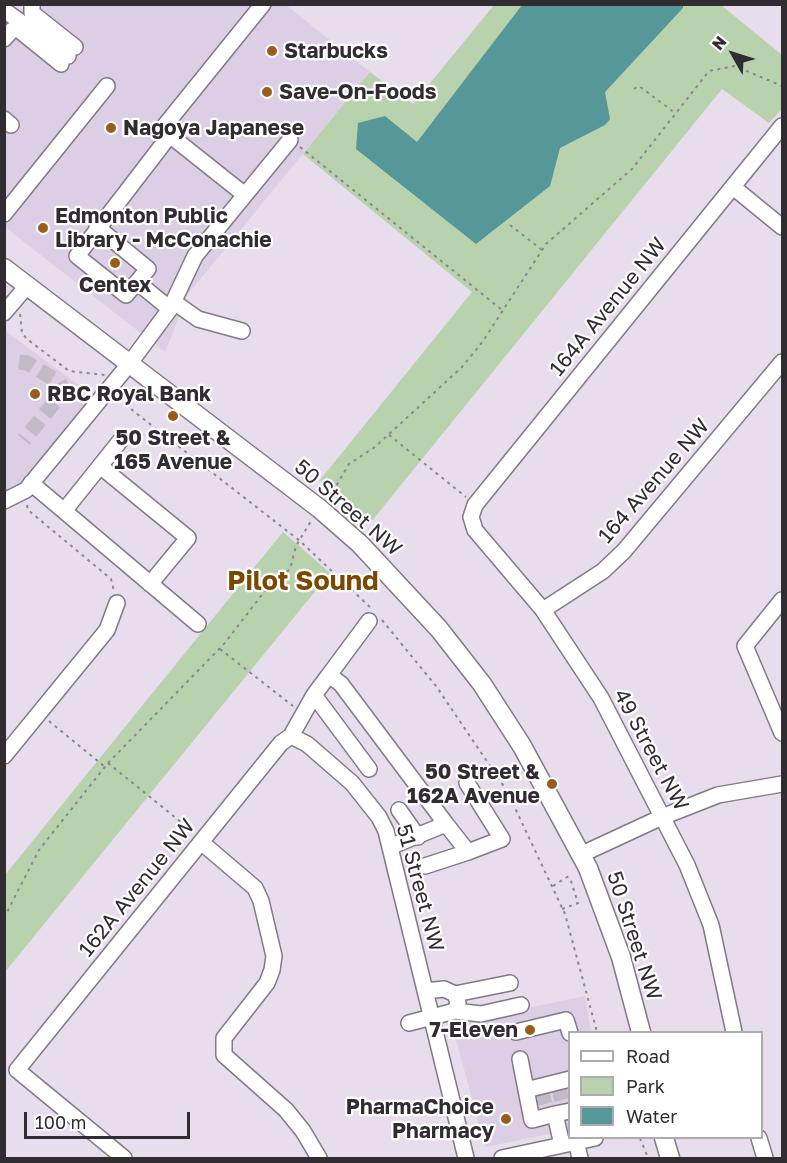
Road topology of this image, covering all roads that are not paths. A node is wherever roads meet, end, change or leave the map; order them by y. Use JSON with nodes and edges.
{"nodes":[{"id":1,"x":32,"y":4,"type":"edge"},
{"id":2,"x":263,"y":4,"type":"edge"},
{"id":3,"x":4,"y":10,"type":"edge"},
{"id":4,"x":4,"y":39,"type":"edge"},
{"id":5,"x":68,"y":56,"type":"junction"},
{"id":6,"x":107,"y":86,"type":"dead end"},
{"id":7,"x":783,"y":126,"type":"edge"},
{"id":8,"x":170,"y":135,"type":"junction"},
{"id":9,"x":290,"y":140,"type":"road end"},
{"id":10,"x":733,"y":187,"type":"junction"},
{"id":11,"x":245,"y":195,"type":"junction"},
{"id":12,"x":4,"y":214,"type":"edge"},
{"id":13,"x":97,"y":227,"type":"junction"},
{"id":14,"x":783,"y":227,"type":"edge"},
{"id":15,"x":4,"y":268,"type":"edge"},
{"id":16,"x":137,"y":282,"type":"junction"},
{"id":17,"x":27,"y":286,"type":"junction"},
{"id":18,"x":172,"y":305,"type":"junction"},
{"id":19,"x":12,"y":312,"type":"edge"},
{"id":20,"x":242,"y":331,"type":"dead end"},
{"id":21,"x":783,"y":362,"type":"edge"},
{"id":22,"x":130,"y":363,"type":"junction"},
{"id":23,"x":120,"y":441,"type":"dead end"},
{"id":24,"x":100,"y":466,"type":"junction"},
{"id":25,"x":29,"y":487,"type":"junction"},
{"id":26,"x":4,"y":501,"type":"edge"},
{"id":27,"x":64,"y":511,"type":"junction"},
{"id":28,"x":473,"y":511,"type":"joint"},
{"id":29,"x":150,"y":584,"type":"junction"},
{"id":30,"x":783,"y":600,"type":"edge"},
{"id":31,"x":117,"y":603,"type":"road end"},
{"id":32,"x":543,"y":610,"type":"junction"},
{"id":33,"x":369,"y":621,"type":"dead end"},
{"id":34,"x":198,"y":624,"type":"dead end"},
{"id":35,"x":329,"y":675,"type":"junction"},
{"id":36,"x":314,"y":695,"type":"junction"},
{"id":37,"x":783,"y":733,"type":"edge"},
{"id":38,"x":291,"y":736,"type":"junction"},
{"id":39,"x":4,"y":756,"type":"edge"},
{"id":40,"x":369,"y":770,"type":"dead end"},
{"id":41,"x":467,"y":783,"type":"dead end"},
{"id":42,"x":783,"y":784,"type":"edge"},
{"id":43,"x":399,"y":810,"type":"dead end"},
{"id":44,"x":662,"y":817,"type":"junction"},
{"id":45,"x":446,"y":824,"type":"junction"},
{"id":46,"x":418,"y":837,"type":"junction"},
{"id":47,"x":202,"y":841,"type":"junction"},
{"id":48,"x":392,"y":846,"type":"junction"},
{"id":49,"x":468,"y":852,"type":"junction"},
{"id":50,"x":580,"y":855,"type":"junction"},
{"id":51,"x":425,"y":866,"type":"dead end"},
{"id":52,"x":510,"y":983,"type":"dead end"},
{"id":53,"x":425,"y":991,"type":"junction"},
{"id":54,"x":455,"y":994,"type":"junction"},
{"id":55,"x":521,"y":1005,"type":"dead end"},
{"id":56,"x":455,"y":1011,"type":"junction"},
{"id":57,"x":431,"y":1018,"type":"junction"},
{"id":58,"x":409,"y":1023,"type":"dead end"},
{"id":59,"x":569,"y":1031,"type":"edge"},
{"id":60,"x":631,"y":1031,"type":"edge"},
{"id":61,"x":641,"y":1031,"type":"edge"},
{"id":62,"x":734,"y":1031,"type":"edge"},
{"id":63,"x":516,"y":1032,"type":"dead end"},
{"id":64,"x":520,"y":1059,"type":"dead end"},
{"id":65,"x":553,"y":1098,"type":"edge"},
{"id":66,"x":586,"y":1139,"type":"edge"},
{"id":67,"x":664,"y":1139,"type":"edge"},
{"id":68,"x":760,"y":1139,"type":"edge"},
{"id":69,"x":569,"y":1143,"type":"junction"},
{"id":70,"x":530,"y":1155,"type":"edge"},
{"id":71,"x":124,"y":1158,"type":"edge"},
{"id":72,"x":319,"y":1158,"type":"edge"},
{"id":73,"x":466,"y":1158,"type":"edge"},
{"id":74,"x":501,"y":1158,"type":"edge"},
{"id":75,"x":580,"y":1158,"type":"edge"},
{"id":76,"x":669,"y":1158,"type":"edge"},
{"id":77,"x":765,"y":1158,"type":"edge"}],
"edges":[{"from":1,"to":5,"type":"street"},
{"from":2,"to":8,"type":"street"},
{"from":3,"to":5,"type":"street"},
{"from":4,"to":5,"type":"street"},
{"from":6,"to":12,"type":"street"},
{"from":7,"to":10,"type":"street","name":"164A Avenue NW"},
{"from":8,"to":11,"type":"street"},
{"from":8,"to":13,"type":"street"},
{"from":9,"to":11,"type":"street"},
{"from":10,"to":14,"type":"street"},
{"from":10,"to":28,"type":"street","name":"164A Avenue NW"},
{"from":11,"to":18,"type":"street"},
{"from":13,"to":16,"type":"street"},
{"from":13,"to":16,"type":"street"},
{"from":15,"to":17,"type":"main road","name":"50 Street NW"},
{"from":16,"to":18,"type":"street"},
{"from":17,"to":19,"type":"street"},
{"from":17,"to":22,"type":"main road","name":"50 Street NW"},
{"from":18,"to":20,"type":"street"},
{"from":18,"to":22,"type":"street"},
{"from":21,"to":32,"type":"street","name":"164 Avenue NW"},
{"from":22,"to":25,"type":"street"},
{"from":22,"to":50,"type":"main road","name":"50 Street NW"},
{"from":23,"to":24,"type":"street"},
{"from":24,"to":27,"type":"street"},
{"from":24,"to":29,"type":"street"},
{"from":25,"to":26,"type":"street"},
{"from":25,"to":27,"type":"street"},
{"from":27,"to":29,"type":"street"},
{"from":28,"to":32,"type":"street","name":"49 Street NW"},
{"from":29,"to":34,"type":"street"},
{"from":30,"to":37,"type":"street"},
{"from":31,"to":39,"type":"street"},
{"from":32,"to":44,"type":"street","name":"49 Street NW"},
{"from":33,"to":35,"type":"street","name":"162A Avenue NW"},
{"from":35,"to":36,"type":"street","name":"162A Avenue NW"},
{"from":35,"to":45,"type":"street"},
{"from":36,"to":38,"type":"street","name":"162A Avenue NW"},
{"from":36,"to":40,"type":"street"},
{"from":38,"to":47,"type":"street","name":"162A Avenue NW"},
{"from":38,"to":48,"type":"street","name":"51 Street NW"},
{"from":41,"to":49,"type":"street"},
{"from":42,"to":44,"type":"street"},
{"from":43,"to":46,"type":"street"},
{"from":44,"to":50,"type":"street"},
{"from":44,"to":62,"type":"street","name":"49 Street NW"},
{"from":45,"to":46,"type":"street"},
{"from":45,"to":49,"type":"street"},
{"from":46,"to":48,"type":"street"},
{"from":47,"to":71,"type":"street","name":"162A Avenue NW"},
{"from":47,"to":72,"type":"street"},
{"from":48,"to":53,"type":"street","name":"51 Street NW"},
{"from":49,"to":51,"type":"street"},
{"from":50,"to":60,"type":"main road","name":"50 Street NW"},
{"from":50,"to":61,"type":"main road","name":"50 Street NW"},
{"from":52,"to":54,"type":"street"},
{"from":53,"to":54,"type":"street"},
{"from":53,"to":57,"type":"street","name":"51 Street NW"},
{"from":54,"to":56,"type":"street"},
{"from":55,"to":56,"type":"street"},
{"from":56,"to":57,"type":"street"},
{"from":57,"to":58,"type":"street"},
{"from":57,"to":73,"type":"street","name":"51 Street NW"},
{"from":59,"to":63,"type":"street"},
{"from":64,"to":65,"type":"street"},
{"from":65,"to":69,"type":"street"},
{"from":66,"to":69,"type":"street"},
{"from":67,"to":76,"type":"main road"},
{"from":68,"to":77,"type":"street"},
{"from":69,"to":70,"type":"street"},
{"from":69,"to":75,"type":"street"},
{"from":70,"to":74,"type":"street"}]}
